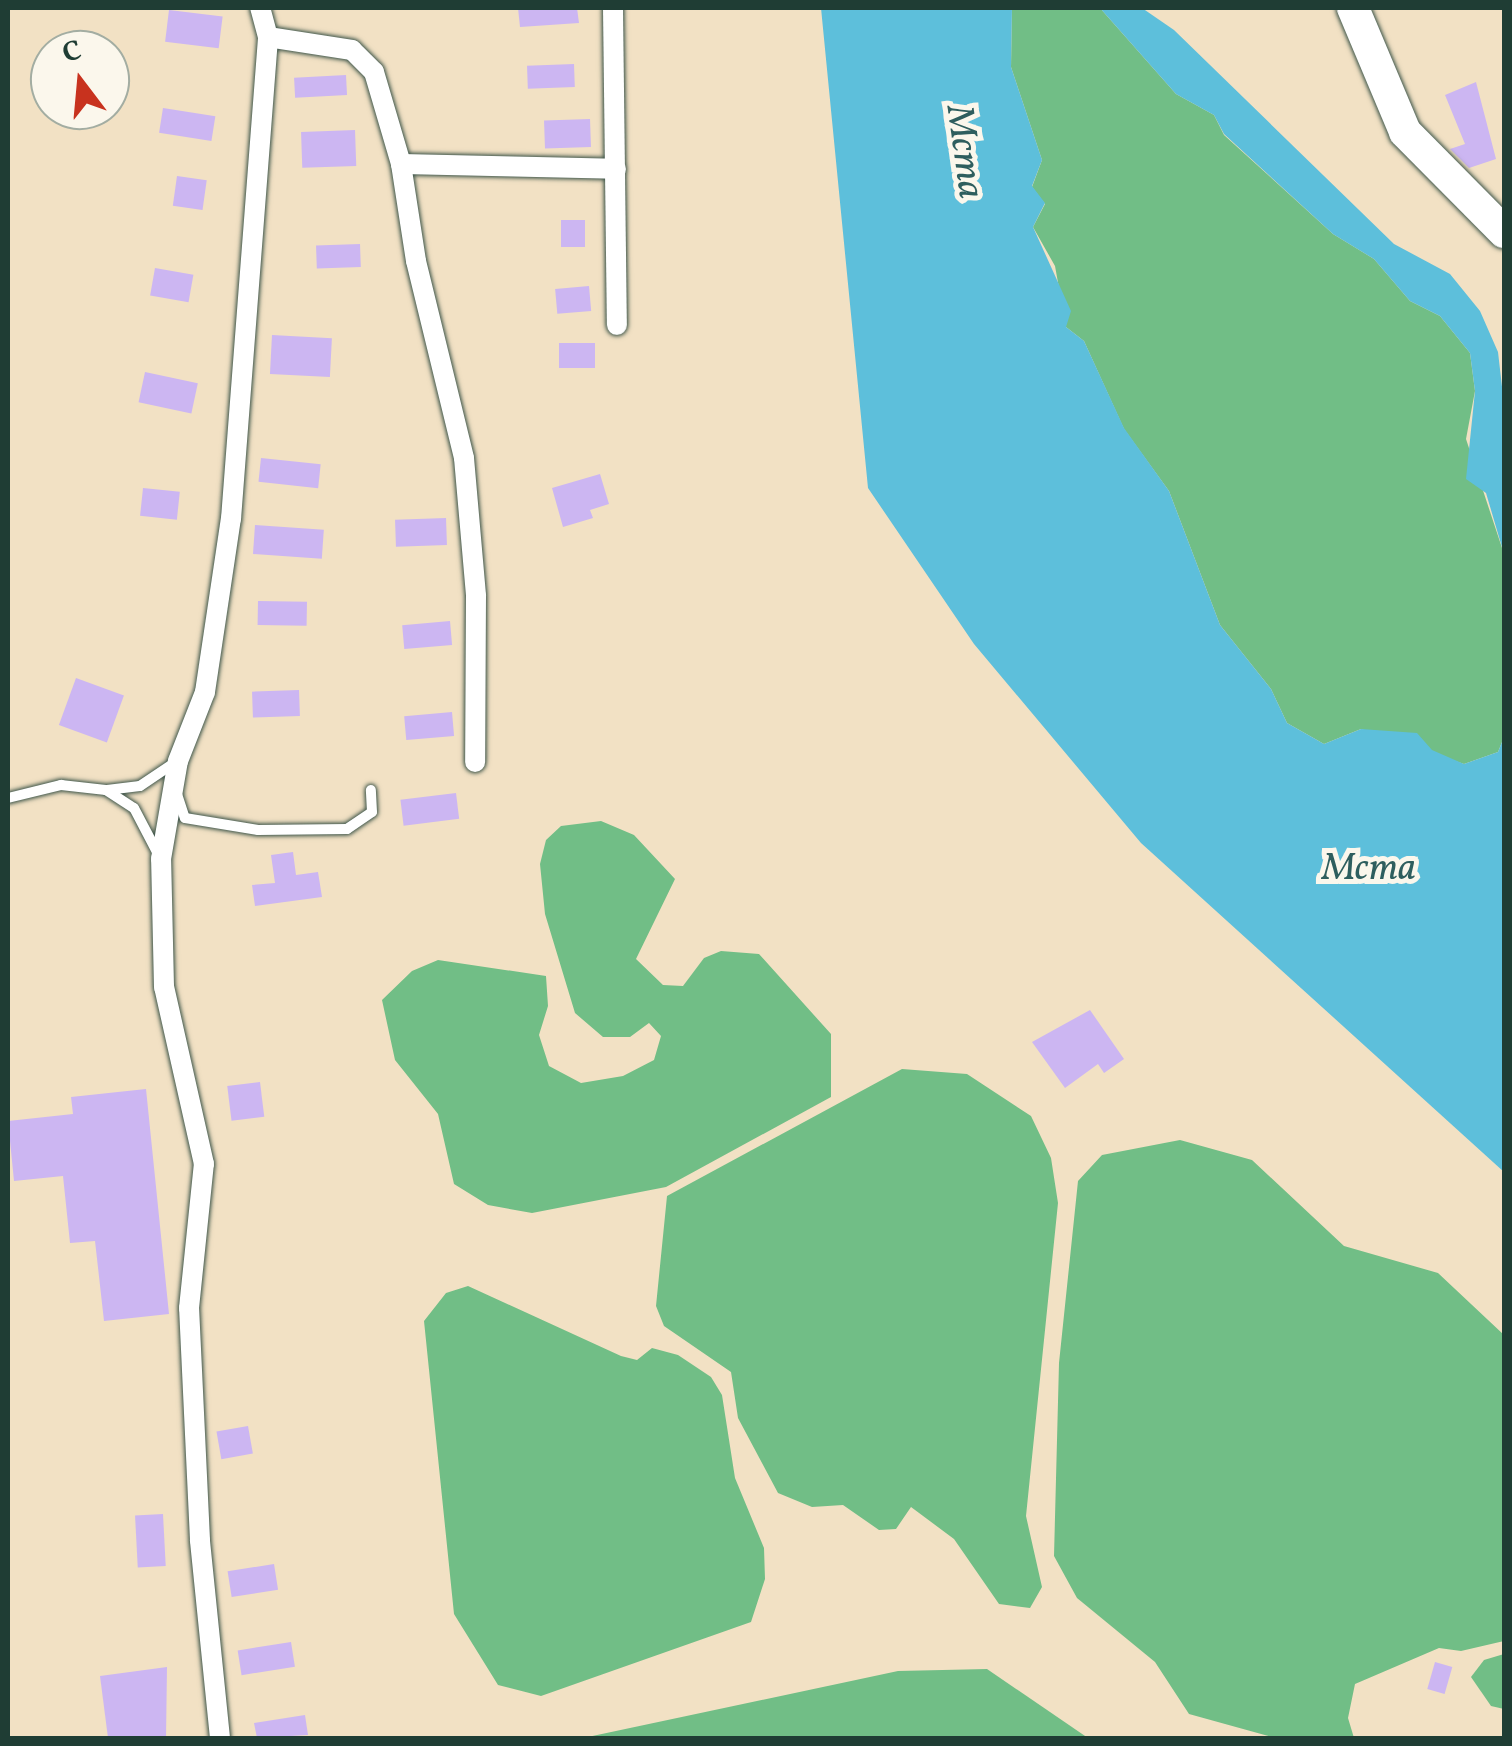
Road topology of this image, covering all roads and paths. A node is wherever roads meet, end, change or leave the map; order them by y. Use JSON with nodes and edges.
{"nodes":[{"id":1,"x":260,"y":8,"type":"edge"},
{"id":2,"x":613,"y":8,"type":"edge"},
{"id":3,"x":1353,"y":8,"type":"edge"},
{"id":4,"x":268,"y":37,"type":"junction"},
{"id":5,"x":401,"y":164,"type":"junction"},
{"id":6,"x":616,"y":168,"type":"junction"},
{"id":7,"x":1504,"y":232,"type":"edge"},
{"id":8,"x":617,"y":325,"type":"dead end"},
{"id":9,"x":178,"y":760,"type":"junction"},
{"id":10,"x":476,"y":762,"type":"dead end"},
{"id":11,"x":173,"y":784,"type":"junction"},
{"id":12,"x":106,"y":790,"type":"junction"},
{"id":13,"x":371,"y":790,"type":"dead end"},
{"id":14,"x":8,"y":798,"type":"edge"},
{"id":15,"x":161,"y":859,"type":"junction"},
{"id":16,"x":220,"y":1738,"type":"edge"}],
"edges":[{"from":1,"to":4,"type":"street"},
{"from":2,"to":6,"type":"street"},
{"from":3,"to":7,"type":"main road"},
{"from":4,"to":5,"type":"street"},
{"from":4,"to":9,"type":"street"},
{"from":5,"to":6,"type":"street"},
{"from":5,"to":10,"type":"street"},
{"from":6,"to":8,"type":"street"},
{"from":9,"to":11,"type":"street"},
{"from":9,"to":12,"type":"lane"},
{"from":11,"to":13,"type":"lane"},
{"from":11,"to":15,"type":"street"},
{"from":12,"to":14,"type":"lane"},
{"from":12,"to":15,"type":"lane"},
{"from":15,"to":16,"type":"street"}]}
